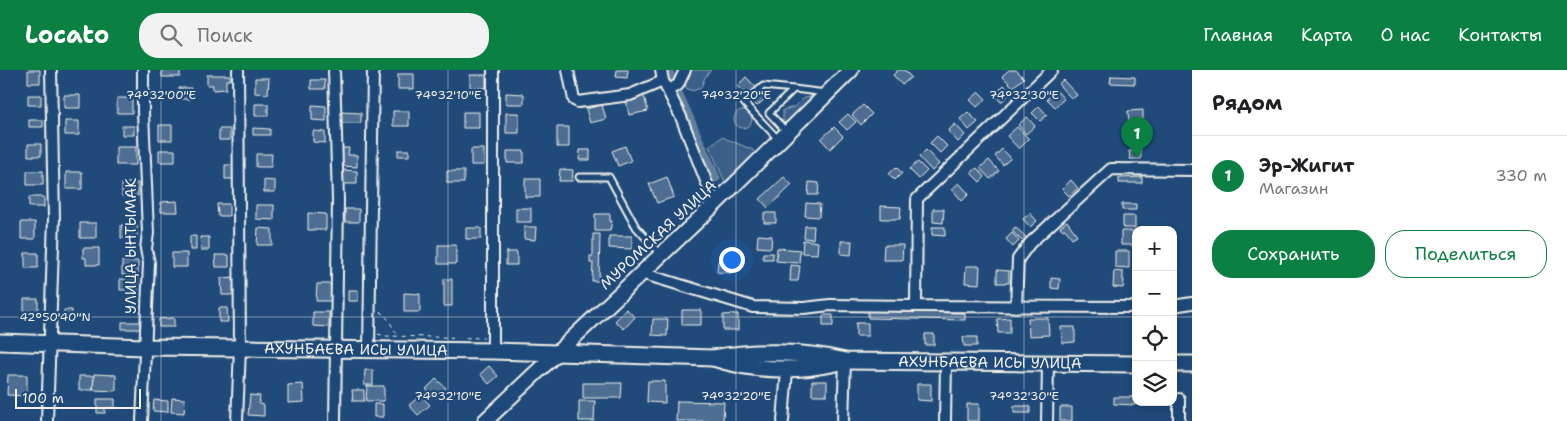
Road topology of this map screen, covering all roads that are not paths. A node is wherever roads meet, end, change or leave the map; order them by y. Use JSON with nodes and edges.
{"nodes":[{"id":1,"x":51,"y":70,"type":"edge"},
{"id":2,"x":143,"y":70,"type":"edge"},
{"id":3,"x":238,"y":70,"type":"edge"},
{"id":4,"x":334,"y":70,"type":"edge"},
{"id":5,"x":373,"y":70,"type":"edge"},
{"id":6,"x":493,"y":70,"type":"edge"},
{"id":7,"x":568,"y":70,"type":"edge"},
{"id":8,"x":661,"y":70,"type":"edge"},
{"id":9,"x":684,"y":70,"type":"edge"},
{"id":10,"x":851,"y":70,"type":"edge"},
{"id":11,"x":1052,"y":70,"type":"edge"},
{"id":12,"x":671,"y":86,"type":"junction"},
{"id":13,"x":794,"y":89,"type":"junction"},
{"id":14,"x":828,"y":93,"type":"junction"},
{"id":15,"x":784,"y":137,"type":"junction"},
{"id":16,"x":1192,"y":170,"type":"edge"},
{"id":17,"x":580,"y":177,"type":"dead end"},
{"id":18,"x":715,"y":204,"type":"junction"},
{"id":19,"x":661,"y":255,"type":"junction"},
{"id":20,"x":641,"y":274,"type":"junction"},
{"id":21,"x":1192,"y":304,"type":"edge"},
{"id":22,"x":916,"y":306,"type":"junction"},
{"id":23,"x":1177,"y":306,"type":"edge"},
{"id":24,"x":1016,"y":307,"type":"junction"},
{"id":25,"x":1132,"y":307,"type":"edge"},
{"id":26,"x":0,"y":342,"type":"edge"},
{"id":27,"x":51,"y":344,"type":"junction"},
{"id":28,"x":490,"y":344,"type":"junction"},
{"id":29,"x":145,"y":347,"type":"junction"},
{"id":30,"x":240,"y":348,"type":"junction"},
{"id":31,"x":336,"y":349,"type":"junction"},
{"id":32,"x":369,"y":350,"type":"junction"},
{"id":33,"x":556,"y":353,"type":"junction"},
{"id":34,"x":713,"y":358,"type":"junction"},
{"id":35,"x":845,"y":361,"type":"junction"},
{"id":36,"x":946,"y":362,"type":"junction"},
{"id":37,"x":1048,"y":364,"type":"junction"},
{"id":38,"x":1132,"y":364,"type":"edge"},
{"id":39,"x":1177,"y":364,"type":"edge"},
{"id":40,"x":1192,"y":364,"type":"edge"},
{"id":41,"x":786,"y":370,"type":"junction"},
{"id":42,"x":1180,"y":399,"type":"dead end"},
{"id":43,"x":47,"y":421,"type":"edge"},
{"id":44,"x":142,"y":421,"type":"edge"},
{"id":45,"x":237,"y":421,"type":"edge"},
{"id":46,"x":335,"y":421,"type":"edge"},
{"id":47,"x":485,"y":421,"type":"edge"},
{"id":48,"x":783,"y":421,"type":"edge"},
{"id":49,"x":843,"y":421,"type":"edge"},
{"id":50,"x":945,"y":421,"type":"edge"},
{"id":51,"x":1047,"y":421,"type":"edge"},
{"id":52,"x":1179,"y":421,"type":"edge"}],
"edges":[{"from":1,"to":27,"type":"street"},
{"from":2,"to":29,"type":"street","name":"УЛИЦА ЫНТЫМАК"},
{"from":3,"to":30,"type":"street"},
{"from":4,"to":31,"type":"street"},
{"from":5,"to":32,"type":"street"},
{"from":6,"to":28,"type":"street"},
{"from":7,"to":12,"type":"street"},
{"from":8,"to":12,"type":"street"},
{"from":9,"to":12,"type":"street"},
{"from":10,"to":14,"type":"main road","name":"МУРОМСКАЯ УЛИЦА"},
{"from":11,"to":22,"type":"street"},
{"from":12,"to":18,"type":"street"},
{"from":13,"to":14,"type":"lane"},
{"from":13,"to":15,"type":"lane"},
{"from":13,"to":15,"type":"lane"},
{"from":14,"to":15,"type":"main road","name":"МУРОМСКАЯ УЛИЦА"},
{"from":15,"to":18,"type":"main road","name":"МУРОМСКАЯ УЛИЦА"},
{"from":16,"to":24,"type":"street"},
{"from":17,"to":19,"type":"lane"},
{"from":18,"to":19,"type":"main road","name":"МУРОМСКАЯ УЛИЦА"},
{"from":19,"to":20,"type":"main road","name":"МУРОМСКАЯ УЛИЦА"},
{"from":20,"to":22,"type":"street"},
{"from":20,"to":33,"type":"main road","name":"МУРОМСКАЯ УЛИЦА"},
{"from":21,"to":23,"type":"street"},
{"from":22,"to":24,"type":"street"},
{"from":24,"to":25,"type":"street"},
{"from":26,"to":27,"type":"main road","name":"АХУНБАЕВА ИСЫ УЛИЦА"},
{"from":27,"to":29,"type":"main road","name":"АХУНБАЕВА ИСЫ УЛИЦА"},
{"from":27,"to":43,"type":"street"},
{"from":28,"to":32,"type":"main road","name":"АХУНБАЕВА ИСЫ УЛИЦА"},
{"from":28,"to":33,"type":"main road","name":"АХУНБАЕВА ИСЫ УЛИЦА"},
{"from":29,"to":30,"type":"main road","name":"АХУНБАЕВА ИСЫ УЛИЦА"},
{"from":29,"to":44,"type":"street","name":"УЛИЦА ЫНТЫМАК"},
{"from":30,"to":31,"type":"main road","name":"АХУНБАЕВА ИСЫ УЛИЦА"},
{"from":30,"to":45,"type":"street"},
{"from":31,"to":32,"type":"main road","name":"АХУНБАЕВА ИСЫ УЛИЦА"},
{"from":31,"to":46,"type":"street"},
{"from":33,"to":34,"type":"main road","name":"АХУНБАЕВА ИСЫ УЛИЦА"},
{"from":33,"to":47,"type":"main road","name":"МУРОМСКАЯ УЛИЦА"},
{"from":34,"to":35,"type":"main road","name":"АХУНБАЕВА ИСЫ УЛИЦА"},
{"from":34,"to":41,"type":"main road","name":"АХУНБАЕВА ИСЫ УЛИЦА"},
{"from":35,"to":36,"type":"main road","name":"АХУНБАЕВА ИСЫ УЛИЦА"},
{"from":35,"to":41,"type":"main road","name":"АХУНБАЕВА ИСЫ УЛИЦА"},
{"from":35,"to":49,"type":"street"},
{"from":36,"to":37,"type":"main road","name":"АХУНБАЕВА ИСЫ УЛИЦА"},
{"from":36,"to":50,"type":"street"},
{"from":37,"to":38,"type":"main road","name":"АХУНБАЕВА ИСЫ УЛИЦА"},
{"from":37,"to":51,"type":"street"},
{"from":39,"to":40,"type":"main road"},
{"from":41,"to":48,"type":"street"},
{"from":42,"to":52,"type":"street"}]}
